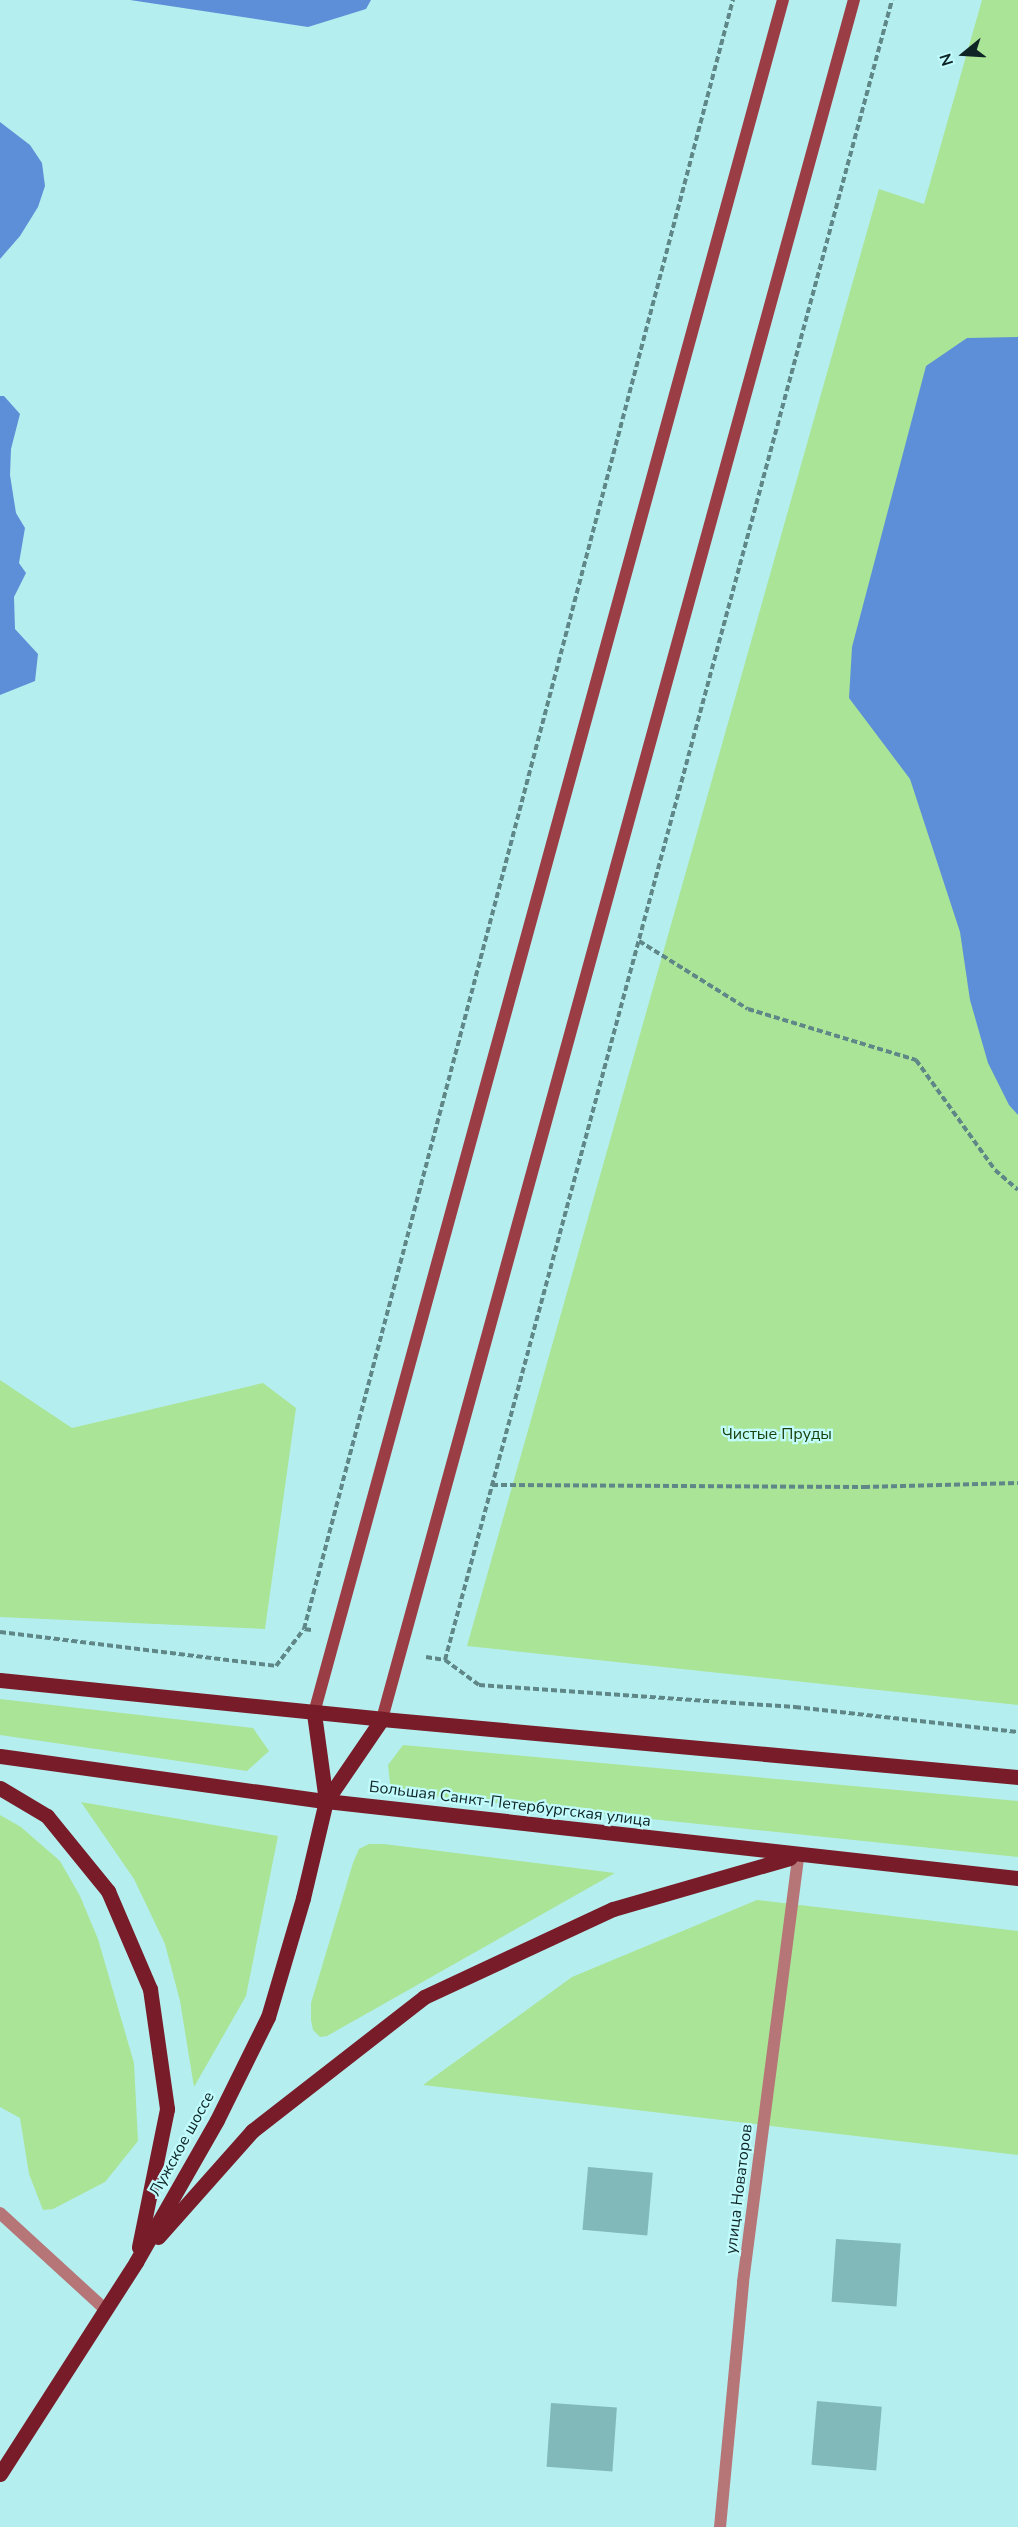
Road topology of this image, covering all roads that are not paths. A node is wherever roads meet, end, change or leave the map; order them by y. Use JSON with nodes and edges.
{"nodes":[{"id":1,"x":783,"y":0,"type":"edge"},
{"id":2,"x":854,"y":0,"type":"edge"},
{"id":3,"x":0,"y":1680,"type":"edge"},
{"id":4,"x":314,"y":1713,"type":"junction"},
{"id":5,"x":382,"y":1719,"type":"junction"},
{"id":6,"x":0,"y":1756,"type":"edge"},
{"id":7,"x":1018,"y":1777,"type":"edge"},
{"id":8,"x":0,"y":1788,"type":"edge"},
{"id":9,"x":326,"y":1801,"type":"junction"},
{"id":10,"x":798,"y":1856,"type":"junction"},
{"id":11,"x":1018,"y":1878,"type":"edge"},
{"id":12,"x":0,"y":2213,"type":"edge"},
{"id":13,"x":136,"y":2262,"type":"junction"},
{"id":14,"x":106,"y":2310,"type":"junction"},
{"id":15,"x":1,"y":2470,"type":"edge"},
{"id":16,"x":720,"y":2527,"type":"edge"}],
"edges":[{"from":1,"to":4,"type":"main road"},
{"from":2,"to":5,"type":"main road"},
{"from":3,"to":4,"type":"main road"},
{"from":4,"to":5,"type":"main road"},
{"from":4,"to":9,"type":"main road","name":"Лужское шоссе"},
{"from":5,"to":7,"type":"main road"},
{"from":5,"to":9,"type":"main road","name":"Лужское шоссе"},
{"from":6,"to":9,"type":"main road","name":"Большая Санкт-Петербургская улица"},
{"from":8,"to":13,"type":"main road"},
{"from":9,"to":10,"type":"main road","name":"Большая Санкт-Петербургская улица"},
{"from":9,"to":13,"type":"main road","name":"Лужское шоссе"},
{"from":10,"to":11,"type":"main road","name":"Большая Санкт-Петербургская улица"},
{"from":10,"to":13,"type":"main road"},
{"from":10,"to":16,"type":"street","name":"улица Новаторов"},
{"from":12,"to":14,"type":"street"},
{"from":13,"to":14,"type":"main road","name":"Лужское шоссе"},
{"from":14,"to":15,"type":"main road","name":"Лужское шоссе"}]}
